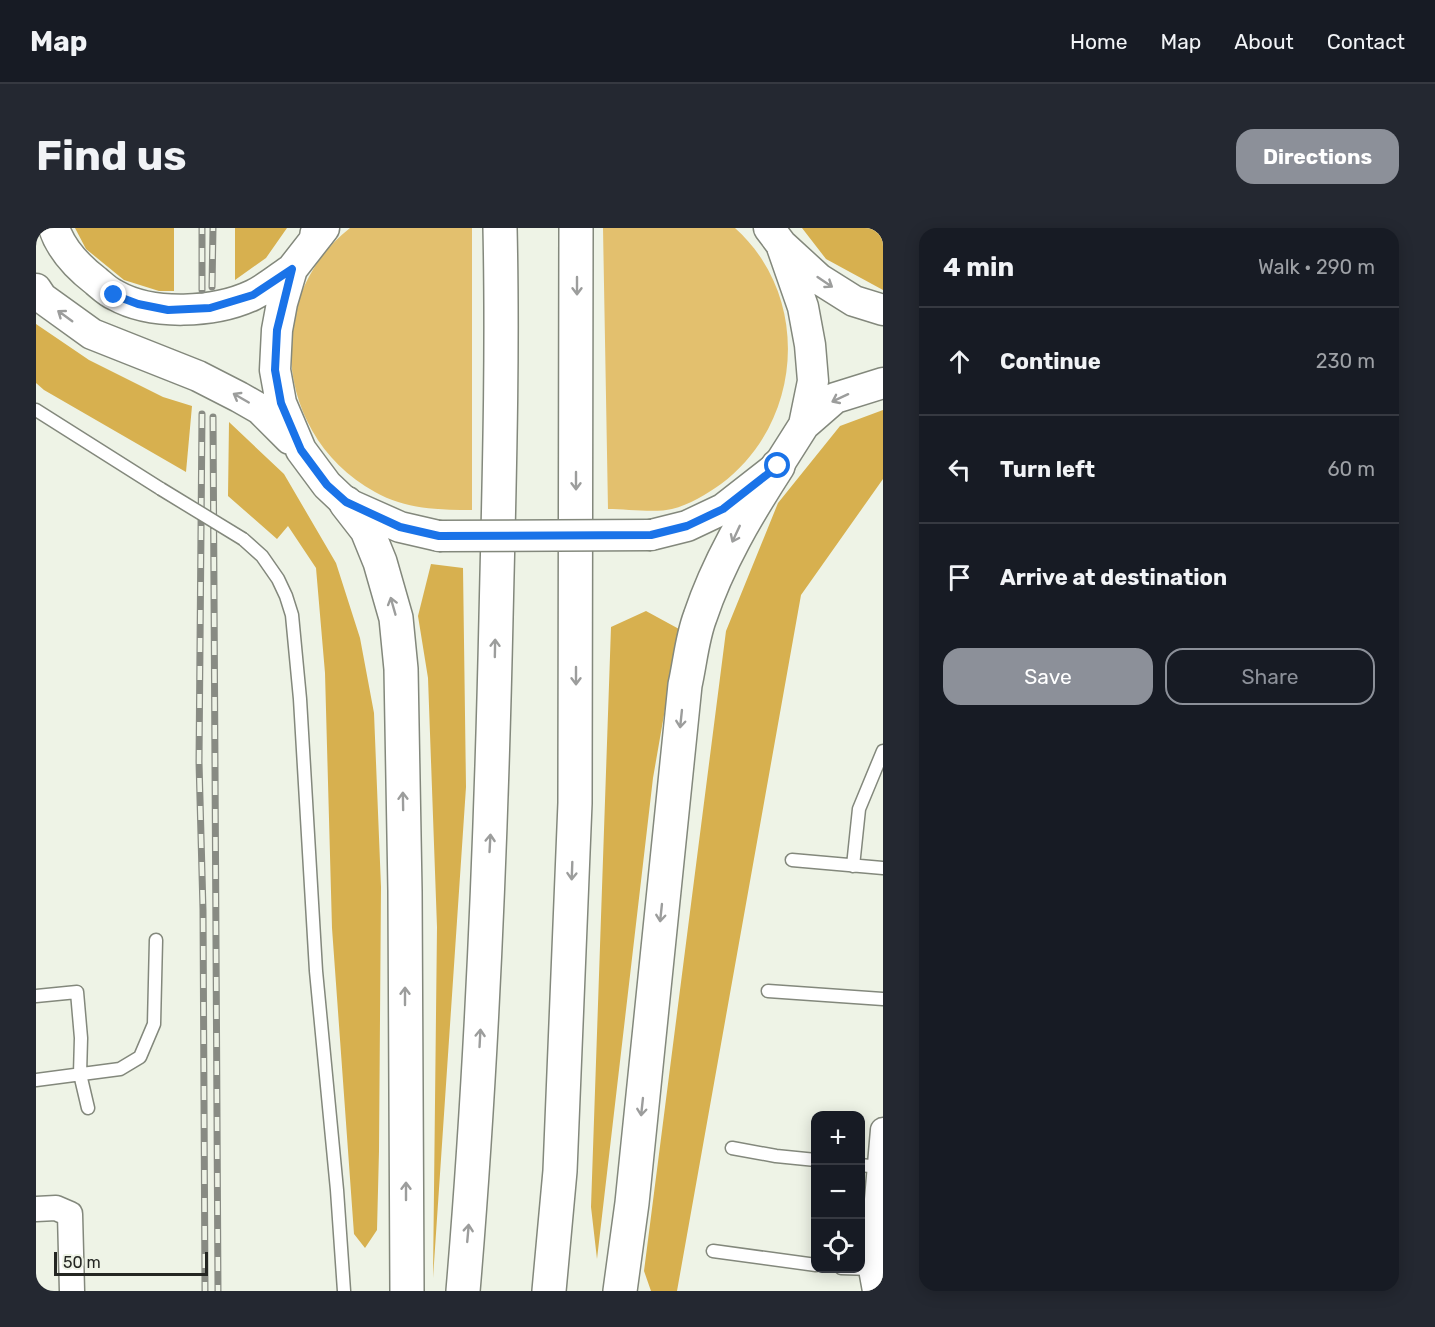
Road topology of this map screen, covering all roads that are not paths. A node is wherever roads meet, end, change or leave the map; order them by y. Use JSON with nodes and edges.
{"nodes":[{"id":1,"x":54,"y":228,"type":"edge"},
{"id":2,"x":500,"y":228,"type":"edge"},
{"id":3,"x":576,"y":228,"type":"edge"},
{"id":4,"x":321,"y":230,"type":"edge"},
{"id":5,"x":775,"y":236,"type":"edge"},
{"id":6,"x":292,"y":269,"type":"junction"},
{"id":7,"x":36,"y":289,"type":"edge"},
{"id":8,"x":883,"y":310,"type":"edge"},
{"id":9,"x":883,"y":383,"type":"edge"},
{"id":10,"x":36,"y":410,"type":"edge"},
{"id":11,"x":804,"y":425,"type":"junction"},
{"id":12,"x":301,"y":450,"type":"junction"},
{"id":13,"x":778,"y":466,"type":"junction"},
{"id":14,"x":346,"y":502,"type":"junction"},
{"id":15,"x":883,"y":751,"type":"edge"},
{"id":16,"x":792,"y":860,"type":"dead end"},
{"id":17,"x":853,"y":866,"type":"junction"},
{"id":18,"x":883,"y":868,"type":"edge"},
{"id":19,"x":156,"y":940,"type":"dead end"},
{"id":20,"x":768,"y":991,"type":"dead end"},
{"id":21,"x":36,"y":996,"type":"edge"},
{"id":22,"x":883,"y":999,"type":"edge"},
{"id":23,"x":80,"y":1074,"type":"junction"},
{"id":24,"x":36,"y":1080,"type":"edge"},
{"id":25,"x":88,"y":1108,"type":"dead end"},
{"id":26,"x":883,"y":1130,"type":"edge"},
{"id":27,"x":732,"y":1148,"type":"dead end"},
{"id":28,"x":811,"y":1160,"type":"edge"},
{"id":29,"x":876,"y":1161,"type":"edge"},
{"id":30,"x":36,"y":1209,"type":"edge"},
{"id":31,"x":713,"y":1251,"type":"dead end"},
{"id":32,"x":811,"y":1264,"type":"edge"},
{"id":33,"x":853,"y":1273,"type":"edge"},
{"id":34,"x":873,"y":1280,"type":"edge"},
{"id":35,"x":72,"y":1291,"type":"edge"},
{"id":36,"x":344,"y":1291,"type":"edge"},
{"id":37,"x":407,"y":1291,"type":"edge"},
{"id":38,"x":463,"y":1291,"type":"edge"},
{"id":39,"x":549,"y":1291,"type":"edge"},
{"id":40,"x":620,"y":1291,"type":"edge"}],
"edges":[{"from":1,"to":6,"type":"street"},
{"from":38,"to":2,"type":"highway","one_way":true},
{"from":3,"to":39,"type":"highway","one_way":true},
{"from":4,"to":6,"type":"street"},
{"from":5,"to":8,"type":"street","one_way":true},
{"from":5,"to":11,"type":"street"},
{"from":6,"to":12,"type":"street"},
{"from":12,"to":7,"type":"street","one_way":true},
{"from":9,"to":11,"type":"street","one_way":true},
{"from":10,"to":36,"type":"lane","bridge":true},
{"from":11,"to":13,"type":"street"},
{"from":12,"to":14,"type":"street"},
{"from":13,"to":14,"type":"street","bridge":true},
{"from":13,"to":40,"type":"highway","one_way":true},
{"from":37,"to":14,"type":"highway","one_way":true},
{"from":15,"to":17,"type":"lane"},
{"from":16,"to":17,"type":"lane"},
{"from":17,"to":18,"type":"lane"},
{"from":19,"to":23,"type":"lane"},
{"from":20,"to":22,"type":"lane"},
{"from":21,"to":23,"type":"lane"},
{"from":23,"to":24,"type":"lane"},
{"from":23,"to":25,"type":"lane"},
{"from":26,"to":29,"type":"street"},
{"from":27,"to":28,"type":"lane"},
{"from":29,"to":34,"type":"street"},
{"from":30,"to":35,"type":"street"},
{"from":31,"to":32,"type":"lane"},
{"from":33,"to":34,"type":"lane"}]}
